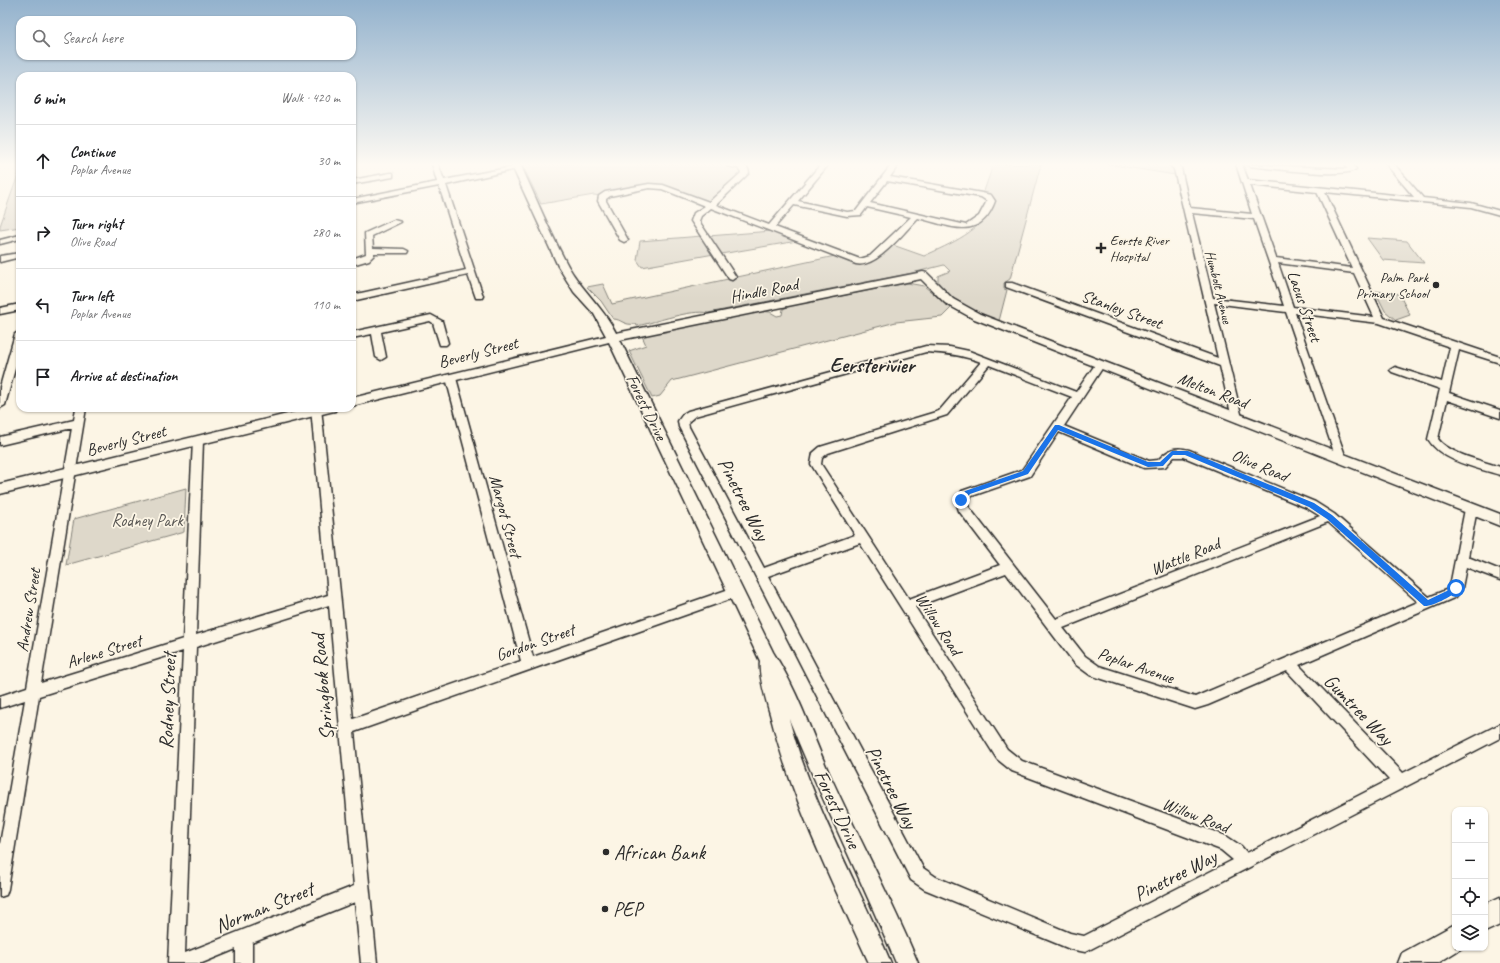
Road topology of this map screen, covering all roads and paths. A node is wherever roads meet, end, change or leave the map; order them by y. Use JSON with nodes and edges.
{"nodes":[{"id":1,"x":451,"y":209,"type":"edge"},
{"id":2,"x":536,"y":209,"type":"edge"},
{"id":3,"x":606,"y":209,"type":"edge"},
{"id":4,"x":707,"y":209,"type":"edge"},
{"id":5,"x":719,"y":209,"type":"edge"},
{"id":6,"x":787,"y":209,"type":"edge"},
{"id":7,"x":823,"y":209,"type":"edge"},
{"id":8,"x":862,"y":209,"type":"edge"},
{"id":9,"x":887,"y":209,"type":"edge"},
{"id":10,"x":988,"y":209,"type":"edge"},
{"id":11,"x":1255,"y":209,"type":"edge"},
{"id":12,"x":1329,"y":209,"type":"edge"},
{"id":13,"x":1488,"y":209,"type":"edge"},
{"id":14,"x":1187,"y":210,"type":"joint"},
{"id":15,"x":1500,"y":213,"type":"edge"},
{"id":16,"x":916,"y":216,"type":"junction"},
{"id":17,"x":1258,"y":217,"type":"junction"},
{"id":18,"x":397,"y":222,"type":"dead end"},
{"id":19,"x":770,"y":228,"type":"junction"},
{"id":20,"x":16,"y":238,"type":"edge"},
{"id":21,"x":624,"y":240,"type":"dead end"},
{"id":22,"x":0,"y":242,"type":"edge"},
{"id":23,"x":371,"y":250,"type":"junction"},
{"id":24,"x":404,"y":251,"type":"dead end"},
{"id":25,"x":16,"y":256,"type":"edge"},
{"id":26,"x":0,"y":259,"type":"edge"},
{"id":27,"x":1272,"y":260,"type":"junction"},
{"id":28,"x":356,"y":261,"type":"edge"},
{"id":29,"x":1358,"y":270,"type":"junction"},
{"id":30,"x":471,"y":272,"type":"junction"},
{"id":31,"x":923,"y":275,"type":"joint"},
{"id":32,"x":732,"y":276,"type":"dead end"},
{"id":33,"x":1009,"y":285,"type":"dead end"},
{"id":34,"x":478,"y":296,"type":"dead end"},
{"id":35,"x":356,"y":297,"type":"edge"},
{"id":36,"x":1209,"y":300,"type":"junction"},
{"id":37,"x":16,"y":308,"type":"edge"},
{"id":38,"x":1290,"y":310,"type":"junction"},
{"id":39,"x":0,"y":311,"type":"edge"},
{"id":40,"x":1380,"y":320,"type":"junction"},
{"id":41,"x":376,"y":330,"type":"junction"},
{"id":42,"x":356,"y":334,"type":"edge"},
{"id":43,"x":612,"y":337,"type":"junction"},
{"id":44,"x":443,"y":343,"type":"dead end"},
{"id":45,"x":1455,"y":346,"type":"junction"},
{"id":46,"x":16,"y":348,"type":"edge"},
{"id":47,"x":381,"y":356,"type":"dead end"},
{"id":48,"x":1500,"y":360,"type":"edge"},
{"id":49,"x":987,"y":361,"type":"junction"},
{"id":50,"x":1100,"y":364,"type":"junction"},
{"id":51,"x":1224,"y":364,"type":"junction"},
{"id":52,"x":1395,"y":370,"type":"dead end"},
{"id":53,"x":451,"y":378,"type":"junction"},
{"id":54,"x":1444,"y":391,"type":"junction"},
{"id":55,"x":1078,"y":396,"type":"junction"},
{"id":56,"x":356,"y":401,"type":"edge"},
{"id":57,"x":0,"y":405,"type":"edge"},
{"id":58,"x":80,"y":412,"type":"edge"},
{"id":59,"x":309,"y":412,"type":"edge"},
{"id":60,"x":321,"y":412,"type":"edge"},
{"id":61,"x":1500,"y":414,"type":"edge"},
{"id":62,"x":1237,"y":418,"type":"junction"},
{"id":63,"x":78,"y":423,"type":"junction"},
{"id":64,"x":1057,"y":427,"type":"junction"},
{"id":65,"x":0,"y":441,"type":"edge"},
{"id":66,"x":198,"y":441,"type":"junction"},
{"id":67,"x":1341,"y":458,"type":"junction"},
{"id":68,"x":1500,"y":471,"type":"edge"},
{"id":69,"x":69,"y":472,"type":"junction"},
{"id":70,"x":0,"y":490,"type":"edge"},
{"id":71,"x":1471,"y":509,"type":"junction"},
{"id":72,"x":1330,"y":517,"type":"junction"},
{"id":73,"x":1500,"y":520,"type":"edge"},
{"id":74,"x":863,"y":537,"type":"junction"},
{"id":75,"x":1462,"y":560,"type":"junction"},
{"id":76,"x":1008,"y":567,"type":"junction"},
{"id":77,"x":760,"y":574,"type":"junction"},
{"id":78,"x":1500,"y":576,"type":"edge"},
{"id":79,"x":735,"y":592,"type":"junction"},
{"id":80,"x":334,"y":598,"type":"junction"},
{"id":81,"x":1427,"y":604,"type":"junction"},
{"id":82,"x":907,"y":605,"type":"junction"},
{"id":83,"x":1054,"y":626,"type":"junction"},
{"id":84,"x":189,"y":644,"type":"junction"},
{"id":85,"x":767,"y":657,"type":"junction"},
{"id":86,"x":528,"y":664,"type":"junction"},
{"id":87,"x":1289,"y":664,"type":"junction"},
{"id":88,"x":33,"y":692,"type":"junction"},
{"id":89,"x":0,"y":702,"type":"edge"},
{"id":90,"x":346,"y":728,"type":"junction"},
{"id":91,"x":1500,"y":731,"type":"edge"},
{"id":92,"x":1400,"y":781,"type":"junction"},
{"id":93,"x":1245,"y":862,"type":"junction"},
{"id":94,"x":0,"y":889,"type":"edge"},
{"id":95,"x":362,"y":891,"type":"junction"},
{"id":96,"x":1500,"y":910,"type":"edge"},
{"id":97,"x":1488,"y":917,"type":"edge"},
{"id":98,"x":244,"y":938,"type":"junction"},
{"id":99,"x":1452,"y":939,"type":"edge"},
{"id":100,"x":176,"y":963,"type":"edge"},
{"id":101,"x":182,"y":963,"type":"edge"},
{"id":102,"x":244,"y":963,"type":"edge"},
{"id":103,"x":369,"y":963,"type":"edge"},
{"id":104,"x":880,"y":963,"type":"edge"},
{"id":105,"x":907,"y":963,"type":"edge"},
{"id":106,"x":1412,"y":963,"type":"edge"}],
"edges":[{"from":1,"to":30,"type":"street"},
{"from":2,"to":43,"type":"street","name":"Forest Drive"},
{"from":3,"to":21,"type":"street"},
{"from":4,"to":32,"type":"street"},
{"from":5,"to":19,"type":"street"},
{"from":6,"to":19,"type":"street"},
{"from":7,"to":8,"type":"street"},
{"from":9,"to":16,"type":"street"},
{"from":10,"to":16,"type":"street"},
{"from":11,"to":17,"type":"street","name":"Lacus Street"},
{"from":12,"to":29,"type":"street"},
{"from":13,"to":15,"type":"street"},
{"from":14,"to":17,"type":"street"},
{"from":14,"to":36,"type":"street","name":"Humbolt Avenue"},
{"from":16,"to":19,"type":"street"},
{"from":17,"to":27,"type":"street","name":"Lacus Street"},
{"from":18,"to":23,"type":"street"},
{"from":20,"to":22,"type":"street"},
{"from":23,"to":24,"type":"street"},
{"from":23,"to":28,"type":"street"},
{"from":25,"to":26,"type":"street"},
{"from":27,"to":29,"type":"street"},
{"from":27,"to":38,"type":"street","name":"Lacus Street"},
{"from":29,"to":40,"type":"street"},
{"from":30,"to":34,"type":"street"},
{"from":30,"to":35,"type":"street"},
{"from":31,"to":43,"type":"street","name":"Hindle Road"},
{"from":31,"to":50,"type":"street","name":"Melton Road"},
{"from":33,"to":51,"type":"street","name":"Stanley Street"},
{"from":36,"to":38,"type":"street"},
{"from":36,"to":51,"type":"street","name":"Humbolt Avenue"},
{"from":37,"to":39,"type":"street"},
{"from":38,"to":40,"type":"street"},
{"from":38,"to":67,"type":"street","name":"Lacus Street"},
{"from":40,"to":45,"type":"street"},
{"from":41,"to":42,"type":"street"},
{"from":41,"to":44,"type":"street"},
{"from":41,"to":47,"type":"street"},
{"from":43,"to":53,"type":"street","name":"Beverly Street"},
{"from":43,"to":79,"type":"street","name":"Forest Drive"},
{"from":45,"to":48,"type":"street"},
{"from":45,"to":54,"type":"street"},
{"from":46,"to":57,"type":"street"},
{"from":49,"to":55,"type":"street"},
{"from":49,"to":74,"type":"street","name":"Willow Road"},
{"from":49,"to":77,"type":"street","name":"Pinetree Way"},
{"from":50,"to":55,"type":"street","name":"Poplar Avenue"},
{"from":50,"to":62,"type":"street","name":"Melton Road"},
{"from":51,"to":62,"type":"street","name":"Humbolt Avenue"},
{"from":52,"to":54,"type":"street"},
{"from":53,"to":56,"type":"street","name":"Beverly Street"},
{"from":53,"to":86,"type":"street","name":"Margot Street"},
{"from":54,"to":61,"type":"street"},
{"from":54,"to":68,"type":"street"},
{"from":55,"to":64,"type":"street","name":"Poplar Avenue"},
{"from":58,"to":63,"type":"street","name":"Andrew Street"},
{"from":59,"to":66,"type":"street","name":"Beverly Street"},
{"from":60,"to":80,"type":"street","name":"Springbok Road"},
{"from":62,"to":67,"type":"street","name":"Melton Road"},
{"from":63,"to":65,"type":"street"},
{"from":63,"to":69,"type":"street","name":"Andrew Street"},
{"from":64,"to":72,"type":"street","name":"Olive Road"},
{"from":64,"to":76,"type":"street","name":"Poplar Avenue"},
{"from":66,"to":69,"type":"street","name":"Beverly Street"},
{"from":66,"to":84,"type":"street","name":"Rodney Street"},
{"from":67,"to":71,"type":"street","name":"Melton Road"},
{"from":69,"to":70,"type":"street","name":"Beverly Street"},
{"from":69,"to":88,"type":"street","name":"Andrew Street"},
{"from":71,"to":73,"type":"street","name":"Melton Road"},
{"from":71,"to":75,"type":"street","name":"Poplar Avenue"},
{"from":72,"to":81,"type":"street","name":"Olive Road"},
{"from":72,"to":83,"type":"street","name":"Wattle Road"},
{"from":74,"to":77,"type":"street"},
{"from":74,"to":82,"type":"street","name":"Willow Road"},
{"from":75,"to":78,"type":"street"},
{"from":75,"to":81,"type":"street","name":"Poplar Avenue"},
{"from":76,"to":82,"type":"street"},
{"from":76,"to":83,"type":"street","name":"Poplar Avenue"},
{"from":77,"to":93,"type":"street","name":"Pinetree Way"},
{"from":79,"to":85,"type":"street","name":"Forest Drive"},
{"from":79,"to":86,"type":"street","name":"Gordon Street"},
{"from":80,"to":84,"type":"street","name":"Arlene Street"},
{"from":80,"to":90,"type":"street","name":"Springbok Road"},
{"from":81,"to":87,"type":"street","name":"Poplar Avenue"},
{"from":82,"to":93,"type":"street","name":"Willow Road"},
{"from":83,"to":87,"type":"street","name":"Poplar Avenue"},
{"from":84,"to":88,"type":"street","name":"Arlene Street"},
{"from":84,"to":100,"type":"street","name":"Rodney Street"},
{"from":85,"to":104,"type":"street","name":"Forest Drive"},
{"from":85,"to":105,"type":"street","name":"Forest Drive"},
{"from":86,"to":90,"type":"street","name":"Gordon Street"},
{"from":87,"to":92,"type":"street","name":"Gumtree Way"},
{"from":88,"to":89,"type":"street","name":"Arlene Street"},
{"from":88,"to":94,"type":"street","name":"Andrew Street"},
{"from":90,"to":95,"type":"street","name":"Springbok Road"},
{"from":91,"to":92,"type":"street","name":"Pinetree Way"},
{"from":92,"to":93,"type":"street","name":"Pinetree Way"},
{"from":95,"to":98,"type":"street","name":"Norman Street"},
{"from":95,"to":103,"type":"street","name":"Springbok Road"},
{"from":96,"to":97,"type":"main road"},
{"from":98,"to":101,"type":"street","name":"Norman Street"},
{"from":98,"to":102,"type":"street"},
{"from":99,"to":106,"type":"main road"}]}
